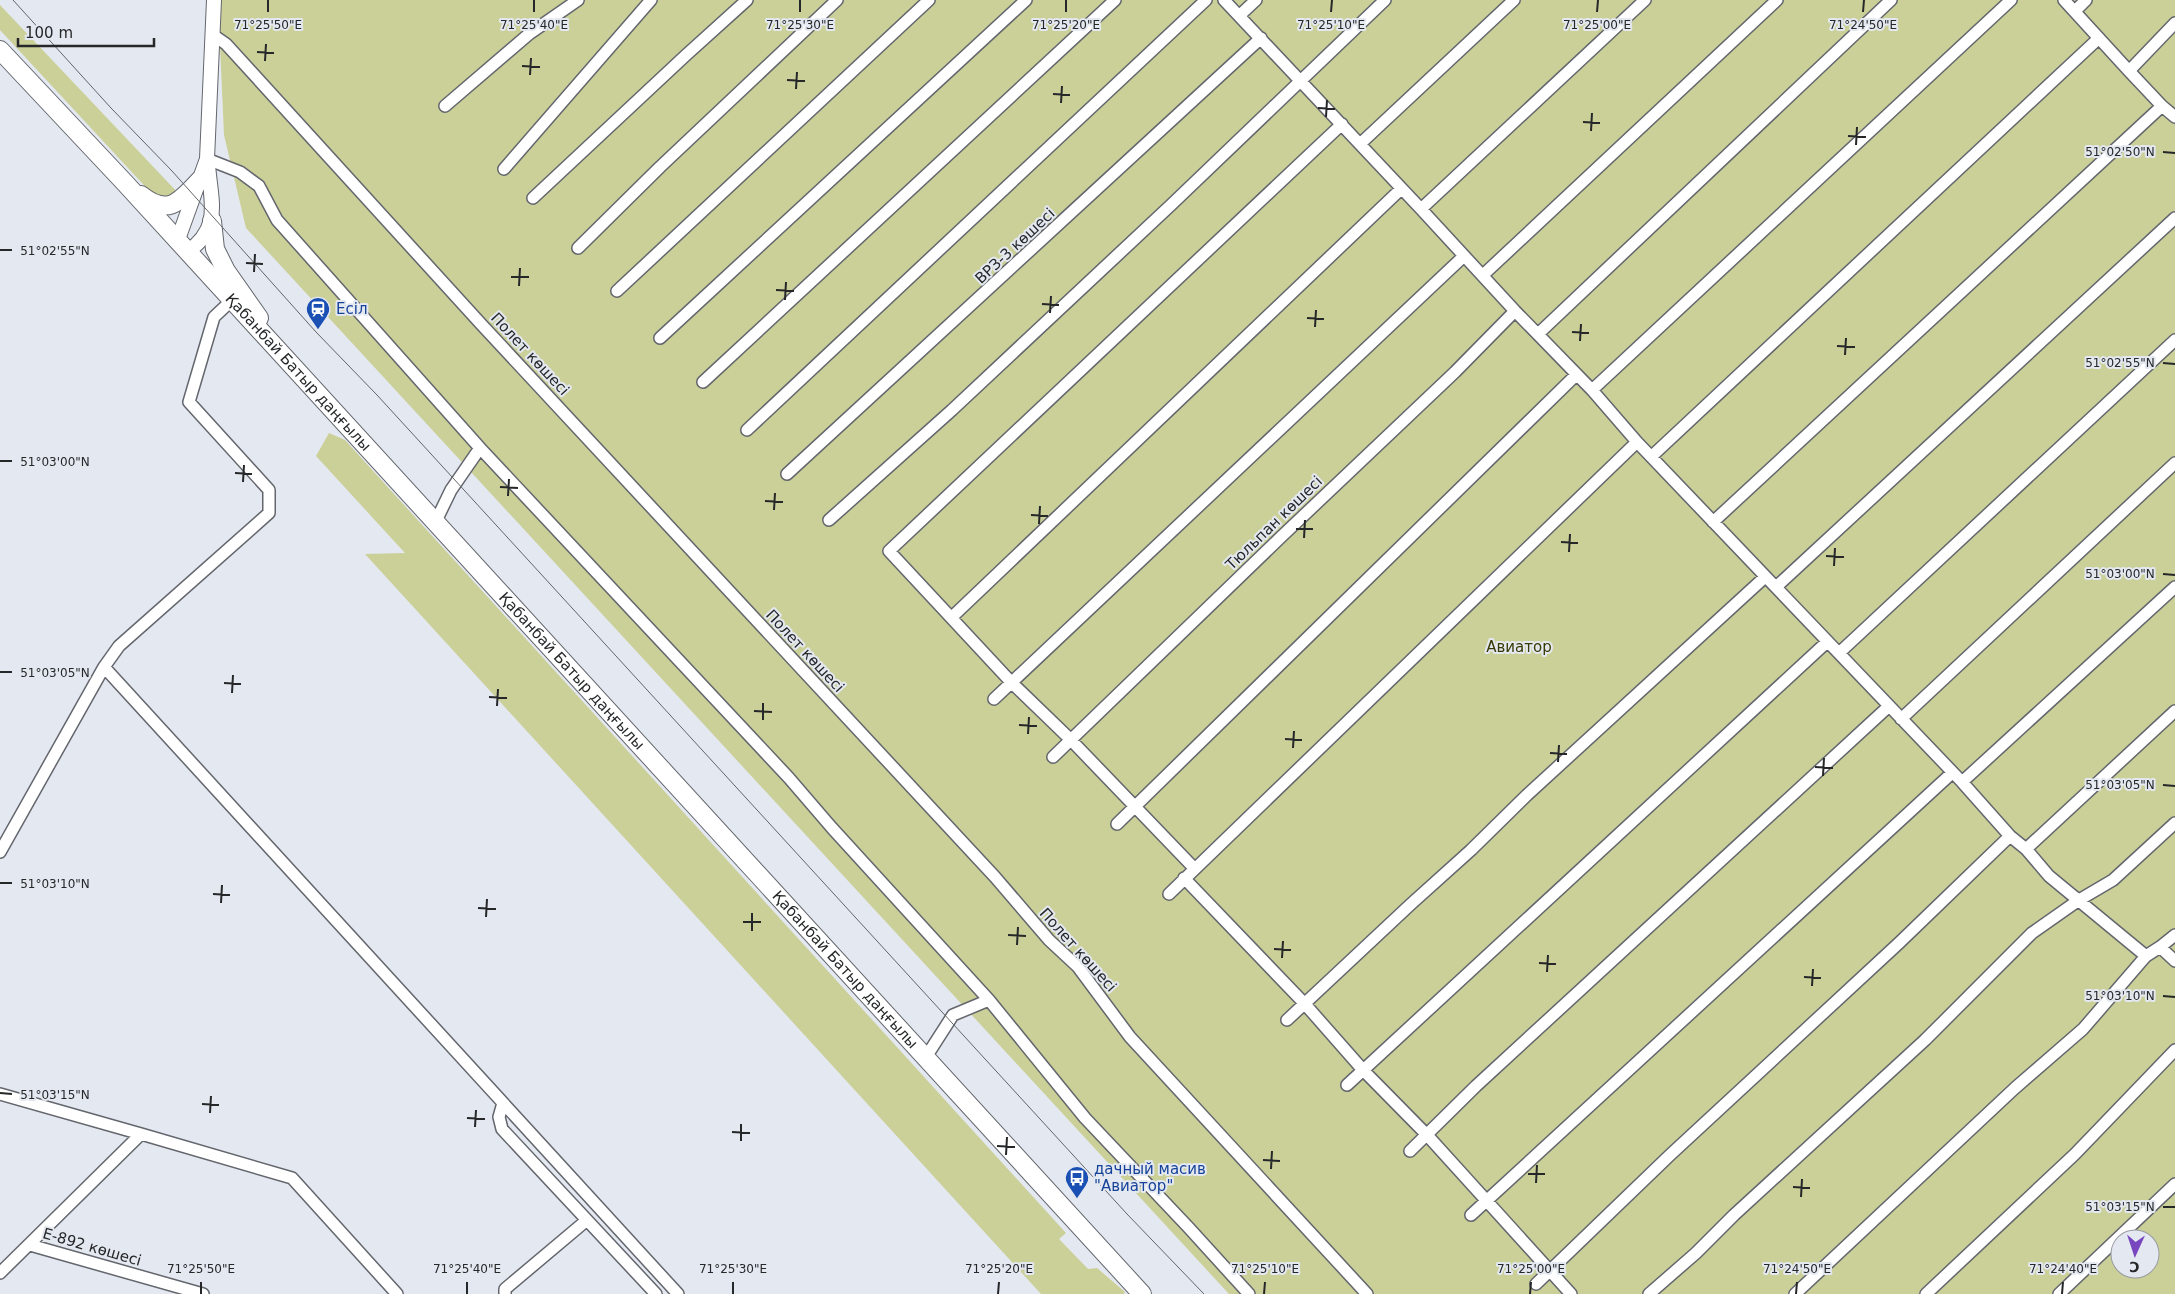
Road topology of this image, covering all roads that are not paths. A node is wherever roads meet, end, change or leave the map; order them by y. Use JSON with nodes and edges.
{"nodes":[{"id":1,"x":214,"y":0,"type":"edge"},
{"id":2,"x":578,"y":0,"type":"edge"},
{"id":3,"x":650,"y":0,"type":"edge"},
{"id":4,"x":747,"y":0,"type":"edge"},
{"id":5,"x":837,"y":0,"type":"edge"},
{"id":6,"x":929,"y":0,"type":"edge"},
{"id":7,"x":1026,"y":0,"type":"edge"},
{"id":8,"x":1115,"y":0,"type":"edge"},
{"id":9,"x":1206,"y":0,"type":"edge"},
{"id":10,"x":1224,"y":0,"type":"edge"},
{"id":11,"x":1256,"y":0,"type":"edge"},
{"id":12,"x":1385,"y":0,"type":"edge"},
{"id":13,"x":1514,"y":0,"type":"edge"},
{"id":14,"x":1644,"y":0,"type":"edge"},
{"id":15,"x":1777,"y":0,"type":"edge"},
{"id":16,"x":1891,"y":0,"type":"edge"},
{"id":17,"x":2011,"y":0,"type":"edge"},
{"id":18,"x":2064,"y":0,"type":"edge"},
{"id":19,"x":2086,"y":0,"type":"edge"},
{"id":20,"x":2075,"y":11,"type":"junction"},
{"id":21,"x":1240,"y":15,"type":"junction"},
{"id":22,"x":2175,"y":23,"type":"edge"},
{"id":23,"x":213,"y":35,"type":"junction"},
{"id":24,"x":1261,"y":38,"type":"junction"},
{"id":25,"x":2099,"y":38,"type":"junction"},
{"id":26,"x":0,"y":50,"type":"edge"},
{"id":27,"x":2129,"y":72,"type":"junction"},
{"id":28,"x":1301,"y":80,"type":"junction"},
{"id":29,"x":445,"y":106,"type":"dead end"},
{"id":30,"x":2162,"y":106,"type":"junction"},
{"id":31,"x":2175,"y":117,"type":"edge"},
{"id":32,"x":1342,"y":124,"type":"junction"},
{"id":33,"x":1360,"y":144,"type":"junction"},
{"id":34,"x":208,"y":159,"type":"junction"},
{"id":35,"x":504,"y":169,"type":"dead end"},
{"id":36,"x":200,"y":180,"type":"junction"},
{"id":37,"x":125,"y":183,"type":"junction"},
{"id":38,"x":1402,"y":189,"type":"junction"},
{"id":39,"x":533,"y":198,"type":"dead end"},
{"id":40,"x":1421,"y":209,"type":"junction"},
{"id":41,"x":2175,"y":218,"type":"edge"},
{"id":42,"x":212,"y":221,"type":"junction"},
{"id":43,"x":182,"y":247,"type":"junction"},
{"id":44,"x":578,"y":248,"type":"dead end"},
{"id":45,"x":1464,"y":256,"type":"junction"},
{"id":46,"x":1483,"y":276,"type":"junction"},
{"id":47,"x":617,"y":292,"type":"dead end"},
{"id":48,"x":231,"y":301,"type":"junction"},
{"id":49,"x":1515,"y":311,"type":"junction"},
{"id":50,"x":1538,"y":334,"type":"junction"},
{"id":51,"x":660,"y":338,"type":"dead end"},
{"id":52,"x":2175,"y":340,"type":"edge"},
{"id":53,"x":1576,"y":375,"type":"junction"},
{"id":54,"x":703,"y":382,"type":"dead end"},
{"id":55,"x":308,"y":385,"type":"junction"},
{"id":56,"x":1592,"y":390,"type":"junction"},
{"id":57,"x":747,"y":430,"type":"dead end"},
{"id":58,"x":1637,"y":442,"type":"junction"},
{"id":59,"x":480,"y":448,"type":"junction"},
{"id":60,"x":1652,"y":456,"type":"junction"},
{"id":61,"x":2175,"y":463,"type":"edge"},
{"id":62,"x":787,"y":474,"type":"dead end"},
{"id":63,"x":829,"y":520,"type":"dead end"},
{"id":64,"x":1713,"y":522,"type":"junction"},
{"id":65,"x":435,"y":523,"type":"junction"},
{"id":66,"x":1766,"y":577,"type":"junction"},
{"id":67,"x":1776,"y":587,"type":"junction"},
{"id":68,"x":2175,"y":587,"type":"edge"},
{"id":69,"x":952,"y":617,"type":"junction"},
{"id":70,"x":1827,"y":642,"type":"junction"},
{"id":71,"x":1839,"y":653,"type":"junction"},
{"id":72,"x":104,"y":667,"type":"junction"},
{"id":73,"x":1011,"y":682,"type":"junction"},
{"id":74,"x":994,"y":698,"type":"dead end"},
{"id":75,"x":1888,"y":707,"type":"junction"},
{"id":76,"x":2175,"y":711,"type":"edge"},
{"id":77,"x":1901,"y":720,"type":"junction"},
{"id":78,"x":1070,"y":739,"type":"junction"},
{"id":79,"x":1053,"y":757,"type":"dead end"},
{"id":80,"x":1952,"y":773,"type":"junction"},
{"id":81,"x":1962,"y":782,"type":"junction"},
{"id":82,"x":1134,"y":805,"type":"junction"},
{"id":83,"x":2175,"y":823,"type":"edge"},
{"id":84,"x":1117,"y":824,"type":"dead end"},
{"id":85,"x":2010,"y":836,"type":"junction"},
{"id":86,"x":2026,"y":849,"type":"junction"},
{"id":87,"x":0,"y":852,"type":"edge"},
{"id":88,"x":1194,"y":868,"type":"junction"},
{"id":89,"x":1184,"y":878,"type":"junction"},
{"id":90,"x":1169,"y":894,"type":"dead end"},
{"id":91,"x":2079,"y":900,"type":"junction"},
{"id":92,"x":2175,"y":934,"type":"edge"},
{"id":93,"x":2160,"y":947,"type":"junction"},
{"id":94,"x":2146,"y":956,"type":"junction"},
{"id":95,"x":2175,"y":961,"type":"edge"},
{"id":96,"x":989,"y":1000,"type":"junction"},
{"id":97,"x":1304,"y":1002,"type":"junction"},
{"id":98,"x":1287,"y":1020,"type":"dead end"},
{"id":99,"x":2175,"y":1050,"type":"edge"},
{"id":100,"x":926,"y":1058,"type":"junction"},
{"id":101,"x":1363,"y":1070,"type":"junction"},
{"id":102,"x":1347,"y":1085,"type":"dead end"},
{"id":103,"x":0,"y":1094,"type":"edge"},
{"id":104,"x":503,"y":1103,"type":"junction"},
{"id":105,"x":141,"y":1134,"type":"junction"},
{"id":106,"x":1427,"y":1135,"type":"junction"},
{"id":107,"x":1410,"y":1151,"type":"dead end"},
{"id":108,"x":2175,"y":1184,"type":"edge"},
{"id":109,"x":1486,"y":1201,"type":"junction"},
{"id":110,"x":1471,"y":1215,"type":"dead end"},
{"id":111,"x":587,"y":1220,"type":"junction"},
{"id":112,"x":30,"y":1244,"type":"junction"},
{"id":113,"x":1548,"y":1270,"type":"junction"},
{"id":114,"x":0,"y":1273,"type":"edge"},
{"id":115,"x":1536,"y":1284,"type":"dead end"},
{"id":116,"x":204,"y":1294,"type":"edge"},
{"id":117,"x":397,"y":1294,"type":"edge"},
{"id":118,"x":505,"y":1294,"type":"edge"},
{"id":119,"x":656,"y":1294,"type":"edge"},
{"id":120,"x":678,"y":1294,"type":"edge"},
{"id":121,"x":1142,"y":1294,"type":"edge"},
{"id":122,"x":1248,"y":1294,"type":"edge"},
{"id":123,"x":1367,"y":1294,"type":"edge"},
{"id":124,"x":1571,"y":1294,"type":"edge"},
{"id":125,"x":1649,"y":1294,"type":"edge"},
{"id":126,"x":1795,"y":1294,"type":"edge"},
{"id":127,"x":1926,"y":1294,"type":"edge"},
{"id":128,"x":2059,"y":1294,"type":"edge"}],
"edges":[{"from":1,"to":23,"type":"street"},
{"from":2,"to":29,"type":"street"},
{"from":3,"to":35,"type":"street"},
{"from":4,"to":39,"type":"street"},
{"from":5,"to":44,"type":"street"},
{"from":6,"to":47,"type":"street"},
{"from":7,"to":51,"type":"street"},
{"from":8,"to":54,"type":"street"},
{"from":9,"to":57,"type":"street"},
{"from":10,"to":21,"type":"street"},
{"from":11,"to":21,"type":"street"},
{"from":12,"to":28,"type":"street"},
{"from":13,"to":33,"type":"street"},
{"from":14,"to":40,"type":"street"},
{"from":15,"to":46,"type":"street"},
{"from":16,"to":50,"type":"street"},
{"from":17,"to":56,"type":"street"},
{"from":18,"to":20,"type":"street"},
{"from":19,"to":20,"type":"street"},
{"from":20,"to":25,"type":"street"},
{"from":21,"to":24,"type":"street"},
{"from":22,"to":27,"type":"street"},
{"from":23,"to":34,"type":"street"},
{"from":23,"to":123,"type":"street","name":"Полет көшесі"},
{"from":24,"to":28,"type":"street"},
{"from":24,"to":62,"type":"street","name":"ВРЗ-3 көшесі"},
{"from":25,"to":27,"type":"street"},
{"from":25,"to":60,"type":"street"},
{"from":26,"to":37,"type":"main road","name":"Қабанбай Батыр даңғылы"},
{"from":27,"to":30,"type":"street"},
{"from":28,"to":32,"type":"street"},
{"from":28,"to":63,"type":"street"},
{"from":30,"to":31,"type":"street"},
{"from":30,"to":64,"type":"street"},
{"from":32,"to":33,"type":"street"},
{"from":32,"to":69,"type":"street"},
{"from":33,"to":38,"type":"street"},
{"from":34,"to":36,"type":"street"},
{"from":34,"to":42,"type":"street"},
{"from":34,"to":59,"type":"street"},
{"from":36,"to":37,"type":"main road"},
{"from":36,"to":43,"type":"street"},
{"from":37,"to":43,"type":"main road","name":"Қабанбай Батыр даңғылы"},
{"from":38,"to":40,"type":"street"},
{"from":38,"to":69,"type":"street"},
{"from":40,"to":45,"type":"street"},
{"from":41,"to":67,"type":"street"},
{"from":42,"to":43,"type":"street"},
{"from":42,"to":55,"type":"main road"},
{"from":43,"to":48,"type":"main road","name":"Қабанбай Батыр даңғылы"},
{"from":45,"to":46,"type":"street"},
{"from":45,"to":73,"type":"street"},
{"from":46,"to":49,"type":"street"},
{"from":48,"to":55,"type":"main road","name":"Қабанбай Батыр даңғылы"},
{"from":48,"to":72,"type":"street"},
{"from":49,"to":50,"type":"street"},
{"from":49,"to":78,"type":"street","name":"Тюльпан көшесі"},
{"from":50,"to":53,"type":"street"},
{"from":52,"to":71,"type":"street"},
{"from":53,"to":56,"type":"street"},
{"from":53,"to":82,"type":"street"},
{"from":55,"to":65,"type":"main road","name":"Қабанбай Батыр даңғылы"},
{"from":56,"to":58,"type":"street"},
{"from":58,"to":60,"type":"street"},
{"from":58,"to":88,"type":"street"},
{"from":59,"to":65,"type":"street"},
{"from":59,"to":96,"type":"street"},
{"from":60,"to":64,"type":"street"},
{"from":61,"to":77,"type":"street"},
{"from":64,"to":66,"type":"street"},
{"from":65,"to":100,"type":"main road","name":"Қабанбай Батыр даңғылы"},
{"from":66,"to":67,"type":"street"},
{"from":66,"to":97,"type":"street"},
{"from":67,"to":70,"type":"street"},
{"from":68,"to":81,"type":"street"},
{"from":69,"to":73,"type":"street"},
{"from":70,"to":71,"type":"street"},
{"from":70,"to":101,"type":"street"},
{"from":71,"to":75,"type":"street"},
{"from":72,"to":87,"type":"street"},
{"from":72,"to":104,"type":"street"},
{"from":73,"to":74,"type":"street"},
{"from":73,"to":78,"type":"street"},
{"from":75,"to":77,"type":"street"},
{"from":75,"to":106,"type":"street"},
{"from":76,"to":86,"type":"street"},
{"from":77,"to":80,"type":"street"},
{"from":78,"to":79,"type":"street","name":"Тюльпан көшесі"},
{"from":78,"to":82,"type":"street"},
{"from":80,"to":81,"type":"street"},
{"from":80,"to":109,"type":"street"},
{"from":81,"to":85,"type":"street"},
{"from":82,"to":84,"type":"street"},
{"from":82,"to":88,"type":"street"},
{"from":83,"to":91,"type":"street"},
{"from":85,"to":86,"type":"street"},
{"from":85,"to":113,"type":"street"},
{"from":86,"to":91,"type":"street"},
{"from":88,"to":89,"type":"street"},
{"from":89,"to":90,"type":"street"},
{"from":89,"to":97,"type":"street"},
{"from":91,"to":94,"type":"street"},
{"from":91,"to":125,"type":"street"},
{"from":92,"to":93,"type":"street"},
{"from":93,"to":94,"type":"street"},
{"from":93,"to":95,"type":"street"},
{"from":94,"to":126,"type":"street"},
{"from":96,"to":100,"type":"street"},
{"from":96,"to":122,"type":"street"},
{"from":97,"to":98,"type":"street"},
{"from":97,"to":101,"type":"street"},
{"from":99,"to":127,"type":"street"},
{"from":100,"to":121,"type":"main road","name":"Қабанбай Батыр даңғылы"},
{"from":101,"to":102,"type":"street"},
{"from":101,"to":106,"type":"street"},
{"from":103,"to":105,"type":"street"},
{"from":104,"to":111,"type":"street"},
{"from":104,"to":120,"type":"street"},
{"from":105,"to":112,"type":"street"},
{"from":105,"to":117,"type":"street"},
{"from":106,"to":107,"type":"street"},
{"from":106,"to":109,"type":"street"},
{"from":108,"to":128,"type":"street"},
{"from":109,"to":110,"type":"street"},
{"from":109,"to":113,"type":"street"},
{"from":111,"to":118,"type":"street"},
{"from":111,"to":119,"type":"street"},
{"from":112,"to":114,"type":"street"},
{"from":112,"to":116,"type":"street","name":"Е-892 көшесі"},
{"from":113,"to":115,"type":"street"},
{"from":113,"to":124,"type":"street"}]}
